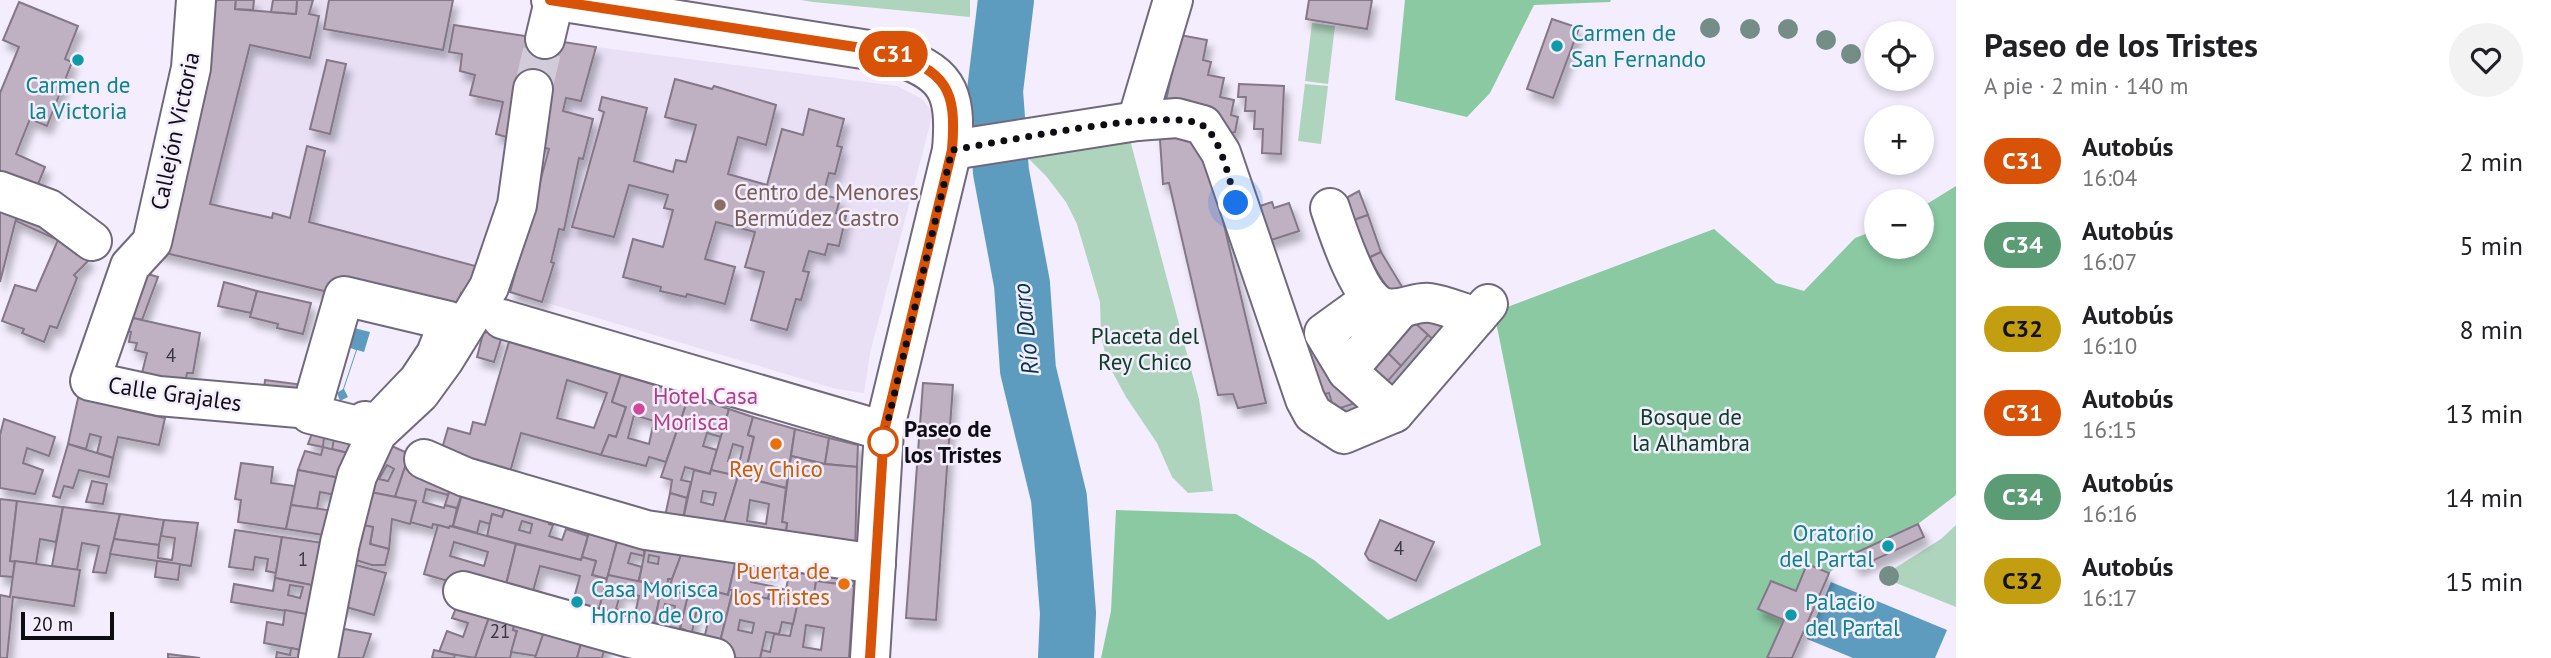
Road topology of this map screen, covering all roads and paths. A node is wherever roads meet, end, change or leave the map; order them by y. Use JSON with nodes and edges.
{"nodes":[{"id":1,"x":196,"y":0,"type":"edge"},
{"id":2,"x":552,"y":0,"type":"edge"},
{"id":3,"x":1173,"y":0,"type":"edge"},
{"id":4,"x":545,"y":39,"type":"tunnel mouth"},
{"id":5,"x":533,"y":89,"type":"tunnel mouth"},
{"id":6,"x":1137,"y":121,"type":"junction"},
{"id":7,"x":984,"y":145,"type":"junction"},
{"id":8,"x":0,"y":191,"type":"edge"},
{"id":9,"x":1330,"y":208,"type":"dead end"},
{"id":10,"x":92,"y":241,"type":"dead end"},
{"id":11,"x":138,"y":257,"type":"joint"},
{"id":12,"x":1385,"y":304,"type":"junction"},
{"id":13,"x":502,"y":319,"type":"dead end"},
{"id":14,"x":310,"y":410,"type":"dead end"},
{"id":15,"x":1394,"y":413,"type":"junction"},
{"id":16,"x":884,"y":431,"type":"junction"},
{"id":17,"x":424,"y":459,"type":"dead end"},
{"id":18,"x":876,"y":564,"type":"junction"},
{"id":19,"x":463,"y":591,"type":"dead end"},
{"id":20,"x":318,"y":658,"type":"edge"},
{"id":21,"x":715,"y":658,"type":"edge"},
{"id":22,"x":870,"y":658,"type":"edge"}],
"edges":[{"from":1,"to":11,"type":"street","name":"Callejón Victoria"},
{"from":2,"to":4,"type":"street"},
{"from":2,"to":7,"type":"street"},
{"from":3,"to":6,"type":"street"},
{"from":5,"to":20,"type":"street"},
{"from":6,"to":7,"type":"street"},
{"from":6,"to":15,"type":"street"},
{"from":7,"to":16,"type":"street"},
{"from":8,"to":10,"type":"street"},
{"from":9,"to":12,"type":"street"},
{"from":11,"to":14,"type":"street","name":"Calle Grajales"},
{"from":12,"to":15,"type":"street"},
{"from":12,"to":15,"type":"street"},
{"from":13,"to":16,"type":"street"},
{"from":16,"to":18,"type":"street"},
{"from":17,"to":18,"type":"street"},
{"from":18,"to":22,"type":"street"},
{"from":19,"to":21,"type":"street"}]}
